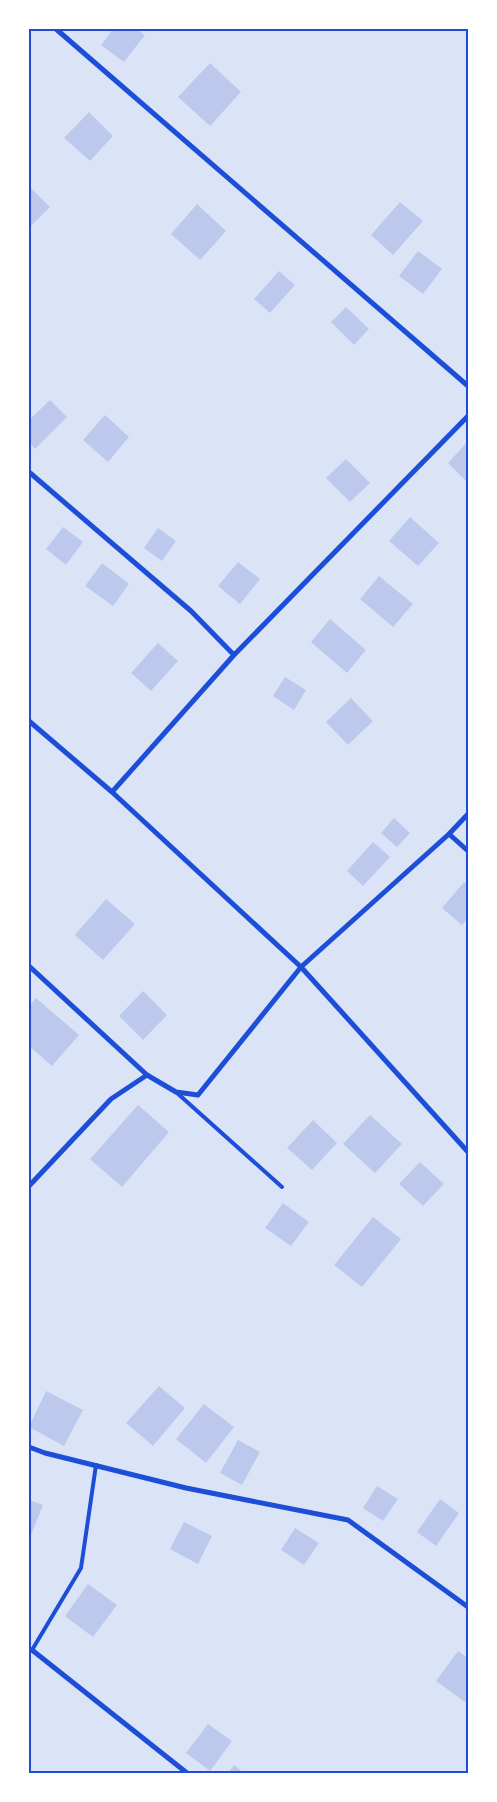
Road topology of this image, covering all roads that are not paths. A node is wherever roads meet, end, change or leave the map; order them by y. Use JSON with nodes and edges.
{"nodes":[{"id":1,"x":56,"y":29,"type":"edge"},
{"id":2,"x":468,"y":386,"type":"edge"},
{"id":3,"x":468,"y":416,"type":"edge"},
{"id":4,"x":29,"y":472,"type":"edge"},
{"id":5,"x":234,"y":656,"type":"junction"},
{"id":6,"x":29,"y":721,"type":"edge"},
{"id":7,"x":112,"y":792,"type":"junction"},
{"id":8,"x":468,"y":814,"type":"edge"},
{"id":9,"x":449,"y":834,"type":"junction"},
{"id":10,"x":468,"y":851,"type":"edge"},
{"id":11,"x":29,"y":966,"type":"edge"},
{"id":12,"x":301,"y":967,"type":"junction"},
{"id":13,"x":147,"y":1075,"type":"junction"},
{"id":14,"x":176,"y":1092,"type":"junction"},
{"id":15,"x":468,"y":1152,"type":"edge"},
{"id":16,"x":29,"y":1186,"type":"edge"},
{"id":17,"x":282,"y":1187,"type":"dead end"},
{"id":18,"x":29,"y":1447,"type":"edge"},
{"id":19,"x":96,"y":1465,"type":"junction"},
{"id":20,"x":468,"y":1607,"type":"edge"},
{"id":21,"x":30,"y":1650,"type":"edge"},
{"id":22,"x":187,"y":1773,"type":"edge"}],
"edges":[{"from":1,"to":2,"type":"street"},
{"from":3,"to":5,"type":"street"},
{"from":4,"to":5,"type":"street"},
{"from":5,"to":7,"type":"street"},
{"from":6,"to":7,"type":"street"},
{"from":7,"to":12,"type":"street"},
{"from":8,"to":9,"type":"street"},
{"from":9,"to":10,"type":"street"},
{"from":9,"to":12,"type":"street"},
{"from":11,"to":13,"type":"street"},
{"from":12,"to":14,"type":"street"},
{"from":12,"to":15,"type":"street"},
{"from":13,"to":14,"type":"street"},
{"from":13,"to":16,"type":"street"},
{"from":14,"to":17,"type":"lane"},
{"from":18,"to":19,"type":"street"},
{"from":19,"to":20,"type":"street"},
{"from":19,"to":21,"type":"lane"},
{"from":21,"to":22,"type":"street"}]}
